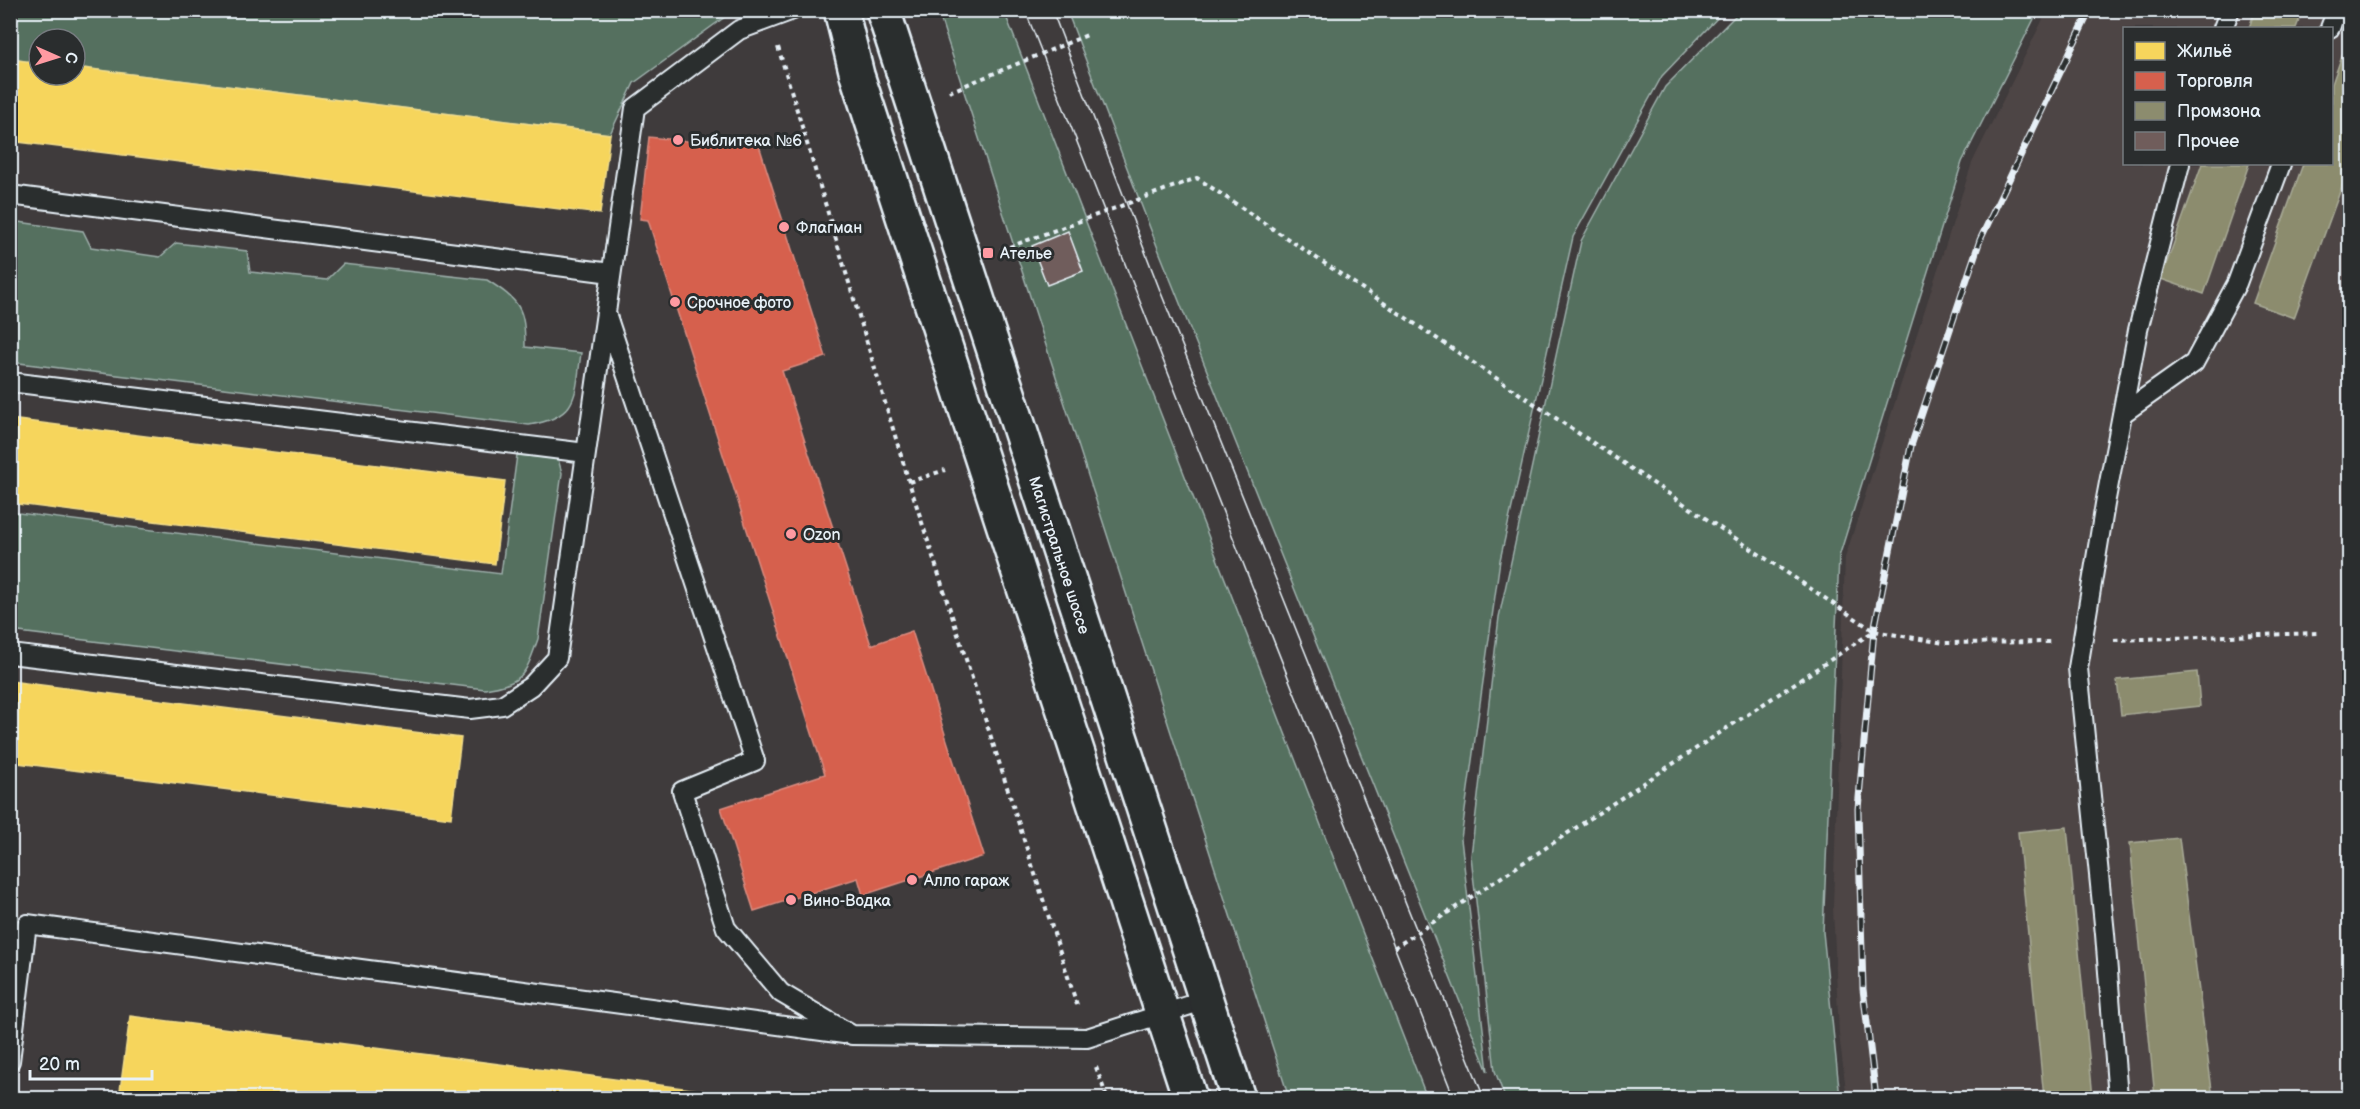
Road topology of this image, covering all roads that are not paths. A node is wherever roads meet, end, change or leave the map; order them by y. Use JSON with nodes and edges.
{"nodes":[{"id":1,"x":793,"y":10,"type":"edge"},
{"id":2,"x":841,"y":10,"type":"edge"},
{"id":3,"x":883,"y":10,"type":"edge"},
{"id":4,"x":2230,"y":10,"type":"edge"},
{"id":5,"x":2337,"y":10,"type":"edge"},
{"id":6,"x":2223,"y":27,"type":"edge"},
{"id":7,"x":2330,"y":27,"type":"edge"},
{"id":8,"x":2180,"y":165,"type":"edge"},
{"id":9,"x":2281,"y":165,"type":"edge"},
{"id":10,"x":10,"y":195,"type":"edge"},
{"id":11,"x":611,"y":273,"type":"junction"},
{"id":12,"x":606,"y":313,"type":"junction"},
{"id":13,"x":10,"y":382,"type":"edge"},
{"id":14,"x":2122,"y":414,"type":"junction"},
{"id":15,"x":586,"y":453,"type":"junction"},
{"id":16,"x":10,"y":654,"type":"edge"},
{"id":17,"x":1206,"y":1000,"type":"junction"},
{"id":18,"x":1163,"y":1015,"type":"junction"},
{"id":19,"x":852,"y":1035,"type":"junction"},
{"id":20,"x":10,"y":1061,"type":"edge"},
{"id":21,"x":1190,"y":1098,"type":"edge"},
{"id":22,"x":1238,"y":1098,"type":"edge"},
{"id":23,"x":2118,"y":1098,"type":"edge"}],
"edges":[{"from":1,"to":11,"type":"lane"},
{"from":2,"to":18,"type":"main road"},
{"from":3,"to":17,"type":"main road","name":"Магистральное шоссе"},
{"from":4,"to":6,"type":"lane"},
{"from":5,"to":7,"type":"lane"},
{"from":8,"to":14,"type":"lane"},
{"from":9,"to":14,"type":"lane"},
{"from":10,"to":11,"type":"lane"},
{"from":11,"to":12,"type":"lane"},
{"from":12,"to":15,"type":"lane"},
{"from":12,"to":19,"type":"lane"},
{"from":13,"to":15,"type":"lane"},
{"from":14,"to":23,"type":"lane"},
{"from":15,"to":16,"type":"lane"},
{"from":17,"to":18,"type":"lane"},
{"from":17,"to":22,"type":"main road","name":"Магистральное шоссе"},
{"from":18,"to":19,"type":"lane"},
{"from":18,"to":21,"type":"main road"},
{"from":19,"to":20,"type":"lane"}]}
